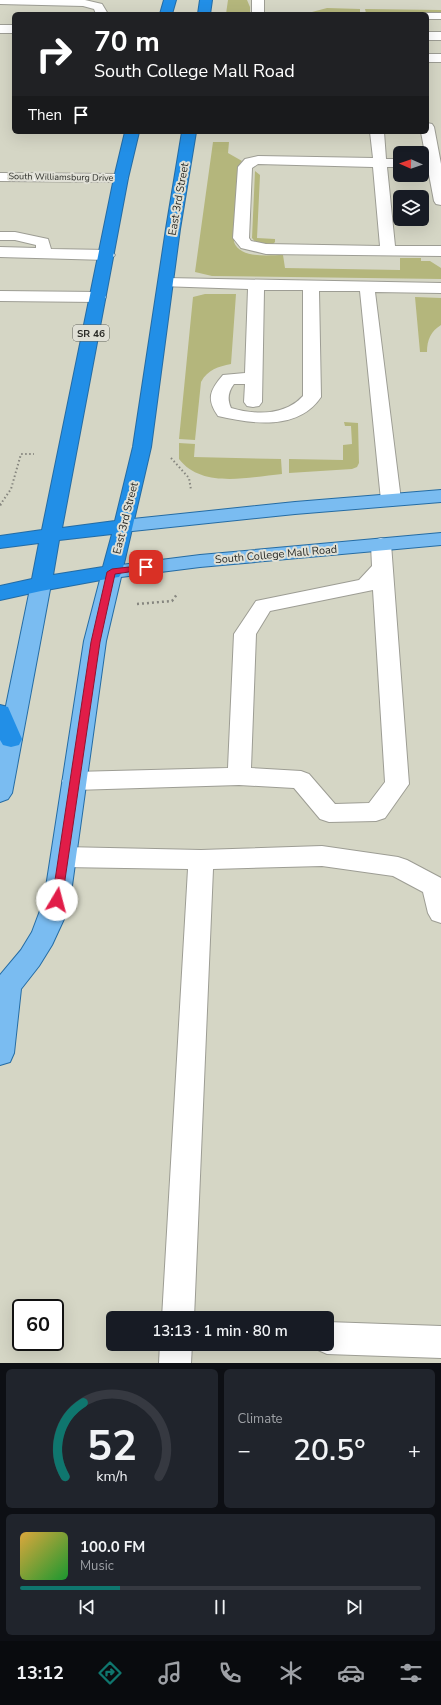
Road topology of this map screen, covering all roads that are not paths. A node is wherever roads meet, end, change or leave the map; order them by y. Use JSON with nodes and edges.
{"nodes":[{"id":1,"x":170,"y":0,"type":"edge"},
{"id":2,"x":206,"y":0,"type":"edge"},
{"id":3,"x":258,"y":0,"type":"edge"},
{"id":4,"x":0,"y":1,"type":"edge"},
{"id":5,"x":101,"y":12,"type":"edge"},
{"id":6,"x":167,"y":12,"type":"edge"},
{"id":7,"x":204,"y":12,"type":"edge"},
{"id":8,"x":258,"y":12,"type":"edge"},
{"id":9,"x":429,"y":16,"type":"edge"},
{"id":10,"x":441,"y":16,"type":"edge"},
{"id":11,"x":0,"y":29,"type":"edge"},
{"id":12,"x":12,"y":29,"type":"edge"},
{"id":13,"x":429,"y":36,"type":"edge"},
{"id":14,"x":441,"y":36,"type":"edge"},
{"id":15,"x":429,"y":58,"type":"edge"},
{"id":16,"x":441,"y":58,"type":"edge"},
{"id":17,"x":132,"y":134,"type":"edge"},
{"id":18,"x":189,"y":134,"type":"edge"},
{"id":19,"x":377,"y":134,"type":"edge"},
{"id":20,"x":428,"y":134,"type":"edge"},
{"id":21,"x":381,"y":163,"type":"junction"},
{"id":22,"x":393,"y":163,"type":"edge"},
{"id":23,"x":432,"y":163,"type":"edge"},
{"id":24,"x":0,"y":177,"type":"edge"},
{"id":25,"x":121,"y":178,"type":"junction"},
{"id":26,"x":441,"y":201,"type":"edge"},
{"id":27,"x":0,"y":236,"type":"edge"},
{"id":28,"x":388,"y":251,"type":"junction"},
{"id":29,"x":441,"y":251,"type":"edge"},
{"id":30,"x":0,"y":252,"type":"edge"},
{"id":31,"x":45,"y":253,"type":"junction"},
{"id":32,"x":107,"y":255,"type":"junction"},
{"id":33,"x":166,"y":283,"type":"junction"},
{"id":34,"x":256,"y":284,"type":"junction"},
{"id":35,"x":311,"y":286,"type":"junction"},
{"id":36,"x":367,"y":287,"type":"junction"},
{"id":37,"x":441,"y":288,"type":"edge"},
{"id":38,"x":0,"y":296,"type":"edge"},
{"id":39,"x":98,"y":297,"type":"junction"},
{"id":40,"x":254,"y":378,"type":"junction"},
{"id":41,"x":253,"y":402,"type":"dead end"},
{"id":42,"x":441,"y":496,"type":"edge"},
{"id":43,"x":391,"y":500,"type":"junction"},
{"id":44,"x":124,"y":526,"type":"junction"},
{"id":45,"x":51,"y":534,"type":"junction"},
{"id":46,"x":441,"y":539,"type":"edge"},
{"id":47,"x":0,"y":542,"type":"edge"},
{"id":48,"x":381,"y":544,"type":"junction"},
{"id":49,"x":382,"y":568,"type":"junction"},
{"id":50,"x":112,"y":572,"type":"junction"},
{"id":51,"x":41,"y":584,"type":"junction"},
{"id":52,"x":0,"y":593,"type":"edge"},
{"id":53,"x":0,"y":713,"type":"edge"},
{"id":54,"x":11,"y":739,"type":"junction"},
{"id":55,"x":240,"y":776,"type":"junction"},
{"id":56,"x":74,"y":781,"type":"junction"},
{"id":57,"x":0,"y":793,"type":"edge"},
{"id":58,"x":63,"y":857,"type":"junction"},
{"id":59,"x":202,"y":860,"type":"junction"},
{"id":60,"x":441,"y":913,"type":"edge"},
{"id":61,"x":4,"y":978,"type":"edge"},
{"id":62,"x":1,"y":1041,"type":"edge"},
{"id":63,"x":178,"y":1311,"type":"edge"},
{"id":64,"x":334,"y":1338,"type":"edge"},
{"id":65,"x":441,"y":1342,"type":"edge"},
{"id":66,"x":176,"y":1351,"type":"edge"},
{"id":67,"x":175,"y":1363,"type":"edge"}],
"edges":[{"from":1,"to":6,"type":"highway"},
{"from":2,"to":7,"type":"highway"},
{"from":3,"to":8,"type":"street"},
{"from":4,"to":5,"type":"street"},
{"from":9,"to":10,"type":"street"},
{"from":11,"to":12,"type":"street"},
{"from":13,"to":14,"type":"street"},
{"from":15,"to":16,"type":"street"},
{"from":17,"to":25,"type":"highway","number":"SR 46"},
{"from":18,"to":33,"type":"highway","name":"East 3rd Street"},
{"from":19,"to":21,"type":"street"},
{"from":20,"to":23,"type":"street"},
{"from":21,"to":22,"type":"street"},
{"from":21,"to":28,"type":"street"},
{"from":21,"to":28,"type":"street"},
{"from":23,"to":26,"type":"street"},
{"from":24,"to":25,"type":"street","name":"South Williamsburg Drive"},
{"from":25,"to":32,"type":"highway","number":"SR 46"},
{"from":27,"to":31,"type":"street"},
{"from":28,"to":29,"type":"street"},
{"from":30,"to":31,"type":"street"},
{"from":31,"to":32,"type":"street"},
{"from":32,"to":39,"type":"highway","number":"SR 46"},
{"from":33,"to":34,"type":"street"},
{"from":33,"to":44,"type":"highway","name":"East 3rd Street"},
{"from":34,"to":35,"type":"street"},
{"from":34,"to":40,"type":"street"},
{"from":35,"to":36,"type":"street"},
{"from":35,"to":40,"type":"street"},
{"from":36,"to":37,"type":"street"},
{"from":36,"to":43,"type":"street"},
{"from":38,"to":39,"type":"street"},
{"from":39,"to":45,"type":"highway","number":"SR 46"},
{"from":40,"to":41,"type":"street"},
{"from":42,"to":43,"type":"main road"},
{"from":43,"to":44,"type":"main road"},
{"from":44,"to":45,"type":"highway"},
{"from":44,"to":50,"type":"highway","name":"East 3rd Street"},
{"from":45,"to":47,"type":"highway"},
{"from":45,"to":51,"type":"highway"},
{"from":46,"to":48,"type":"main road","name":"South College Mall Road"},
{"from":48,"to":49,"type":"street"},
{"from":48,"to":50,"type":"main road","name":"South College Mall Road"},
{"from":49,"to":55,"type":"street"},
{"from":49,"to":55,"type":"street"},
{"from":50,"to":51,"type":"highway"},
{"from":50,"to":56,"type":"main road","name":"East 3rd Street"},
{"from":51,"to":52,"type":"highway"},
{"from":51,"to":54,"type":"main road"},
{"from":53,"to":54,"type":"highway"},
{"from":54,"to":57,"type":"main road"},
{"from":55,"to":56,"type":"street"},
{"from":56,"to":58,"type":"main road","name":"East 3rd Street"},
{"from":58,"to":59,"type":"street"},
{"from":58,"to":61,"type":"main road","name":"East 3rd Street"},
{"from":59,"to":60,"type":"street"},
{"from":59,"to":63,"type":"street"},
{"from":61,"to":62,"type":"main road","name":"East 3rd Street"},
{"from":64,"to":65,"type":"street"},
{"from":66,"to":67,"type":"street"}]}
